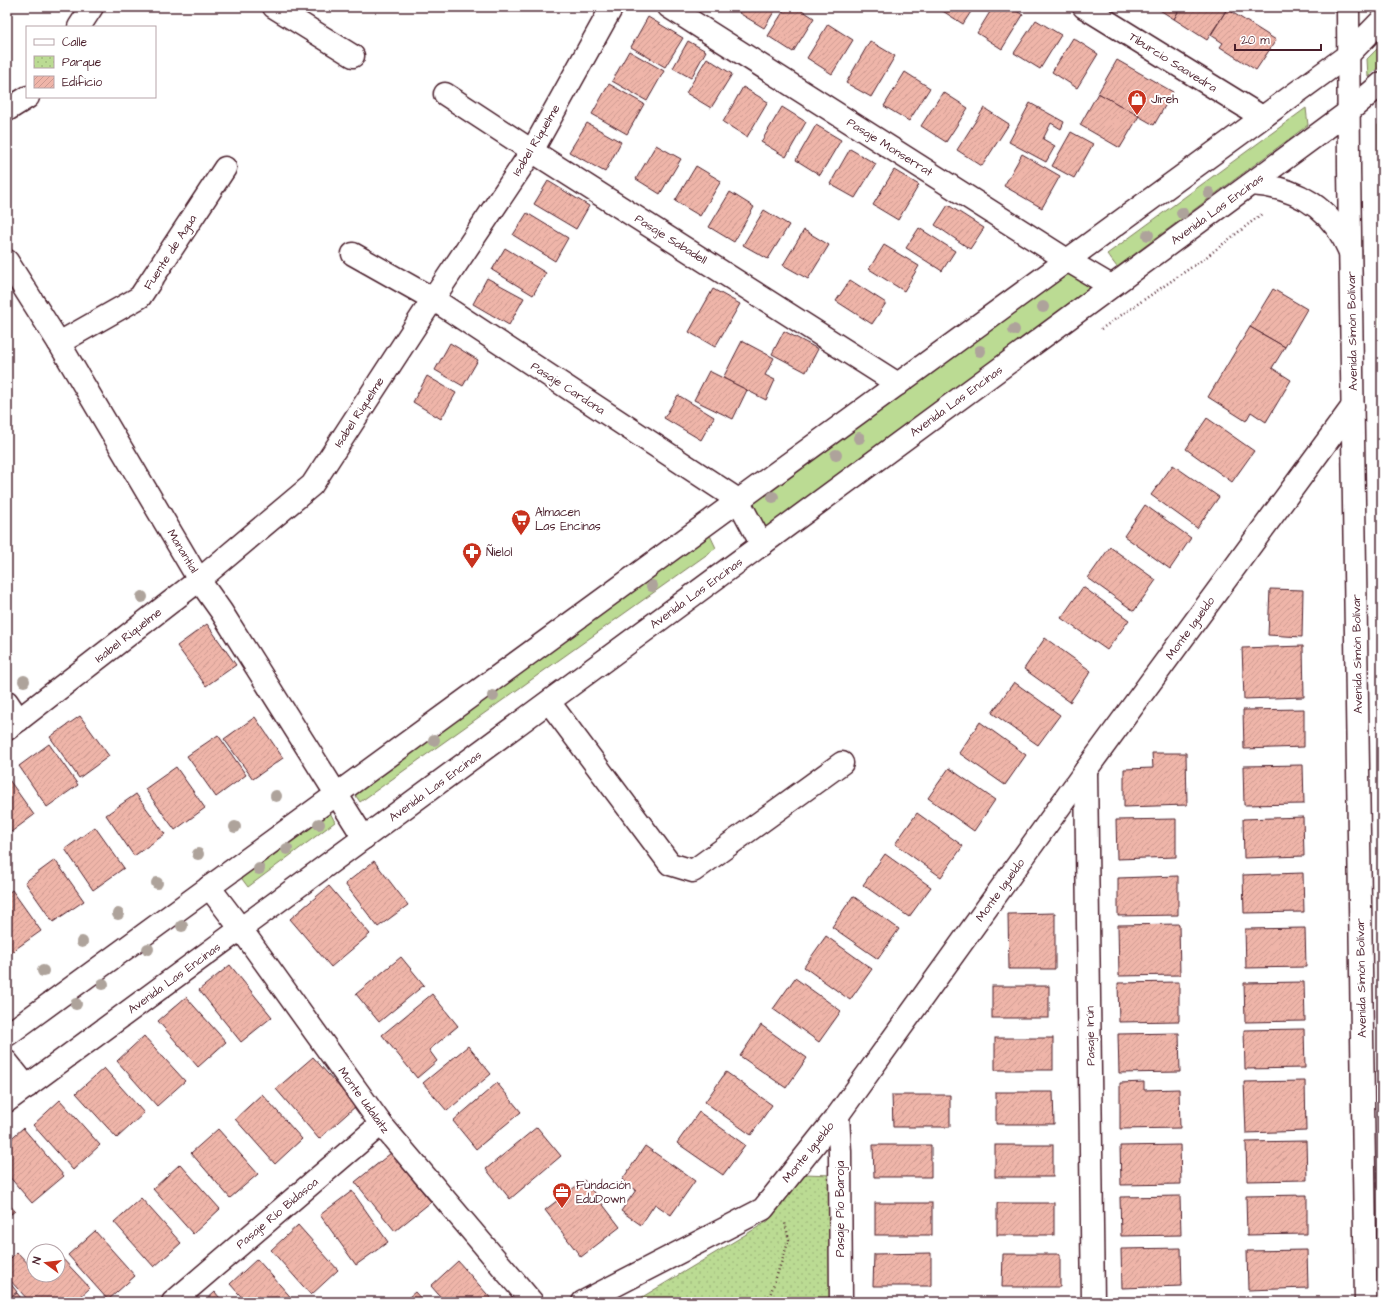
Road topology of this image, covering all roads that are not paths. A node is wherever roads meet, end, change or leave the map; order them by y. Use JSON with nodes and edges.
{"nodes":[{"id":1,"x":92,"y":7,"type":"edge"},
{"id":2,"x":274,"y":7,"type":"edge"},
{"id":3,"x":612,"y":7,"type":"edge"},
{"id":4,"x":669,"y":7,"type":"edge"},
{"id":5,"x":1084,"y":7,"type":"edge"},
{"id":6,"x":1348,"y":7,"type":"edge"},
{"id":7,"x":1382,"y":20,"type":"edge"},
{"id":8,"x":80,"y":26,"type":"edge"},
{"id":9,"x":1348,"y":55,"type":"junction"},
{"id":10,"x":353,"y":56,"type":"dead end"},
{"id":11,"x":1382,"y":83,"type":"edge"},
{"id":12,"x":445,"y":94,"type":"dead end"},
{"id":13,"x":26,"y":98,"type":"edge"},
{"id":14,"x":7,"y":110,"type":"edge"},
{"id":15,"x":1348,"y":112,"type":"junction"},
{"id":16,"x":1262,"y":117,"type":"junction"},
{"id":17,"x":532,"y":151,"type":"junction"},
{"id":18,"x":225,"y":168,"type":"dead end"},
{"id":19,"x":1250,"y":184,"type":"junction"},
{"id":20,"x":1350,"y":252,"type":"junction"},
{"id":21,"x":353,"y":254,"type":"dead end"},
{"id":22,"x":1067,"y":260,"type":"junction"},
{"id":23,"x":7,"y":261,"type":"edge"},
{"id":24,"x":1111,"y":286,"type":"junction"},
{"id":25,"x":433,"y":299,"type":"junction"},
{"id":26,"x":59,"y":343,"type":"junction"},
{"id":27,"x":898,"y":384,"type":"junction"},
{"id":28,"x":1353,"y":406,"type":"junction"},
{"id":29,"x":738,"y":500,"type":"junction"},
{"id":30,"x":762,"y":545,"type":"junction"},
{"id":31,"x":200,"y":580,"type":"junction"},
{"id":32,"x":7,"y":702,"type":"edge"},
{"id":33,"x":549,"y":702,"type":"junction"},
{"id":34,"x":13,"y":725,"type":"edge"},
{"id":35,"x":842,"y":763,"type":"dead end"},
{"id":36,"x":1086,"y":770,"type":"junction"},
{"id":37,"x":337,"y":794,"type":"junction"},
{"id":38,"x":364,"y":838,"type":"junction"},
{"id":39,"x":209,"y":887,"type":"junction"},
{"id":40,"x":241,"y":929,"type":"junction"},
{"id":41,"x":7,"y":1035,"type":"edge"},
{"id":42,"x":7,"y":1062,"type":"edge"},
{"id":43,"x":26,"y":1087,"type":"junction"},
{"id":44,"x":7,"y":1101,"type":"edge"},
{"id":45,"x":838,"y":1115,"type":"junction"},
{"id":46,"x":381,"y":1124,"type":"junction"},
{"id":47,"x":173,"y":1302,"type":"edge"},
{"id":48,"x":532,"y":1302,"type":"edge"},
{"id":49,"x":583,"y":1302,"type":"edge"},
{"id":50,"x":841,"y":1302,"type":"edge"},
{"id":51,"x":1093,"y":1302,"type":"edge"},
{"id":52,"x":1366,"y":1302,"type":"edge"}],
"edges":[{"from":1,"to":8,"type":"street"},
{"from":2,"to":10,"type":"street"},
{"from":3,"to":17,"type":"street","name":"Isabel Riquelme"},
{"from":4,"to":22,"type":"street","name":"Pasaje Monserrat"},
{"from":5,"to":16,"type":"street","name":"Tiburcio Saavedra"},
{"from":6,"to":9,"type":"street","name":"Avenida Simón Bolívar"},
{"from":7,"to":9,"type":"street"},
{"from":9,"to":15,"type":"street","name":"Avenida Simón Bolívar"},
{"from":9,"to":16,"type":"street"},
{"from":11,"to":15,"type":"street","name":"Avenida Las Encinas"},
{"from":12,"to":17,"type":"street","name":"Pasaje Sabadell"},
{"from":13,"to":14,"type":"street"},
{"from":15,"to":19,"type":"street","name":"Avenida Las Encinas"},
{"from":15,"to":20,"type":"street","name":"Avenida Simón Bolívar"},
{"from":16,"to":22,"type":"street"},
{"from":17,"to":25,"type":"street","name":"Isabel Riquelme"},
{"from":17,"to":27,"type":"street","name":"Pasaje Sabadell"},
{"from":18,"to":26,"type":"street","name":"Fuente de Agua"},
{"from":19,"to":20,"type":"street"},
{"from":19,"to":24,"type":"street","name":"Avenida Las Encinas"},
{"from":20,"to":28,"type":"street","name":"Avenida Simón Bolívar"},
{"from":21,"to":25,"type":"street","name":"Pasaje Cardona"},
{"from":22,"to":24,"type":"street","name":"Pasaje Monserrat"},
{"from":22,"to":27,"type":"street"},
{"from":23,"to":26,"type":"street","name":"Manantial"},
{"from":24,"to":30,"type":"street","name":"Avenida Las Encinas"},
{"from":25,"to":29,"type":"street","name":"Pasaje Cardona"},
{"from":25,"to":31,"type":"street","name":"Isabel Riquelme"},
{"from":26,"to":31,"type":"street","name":"Manantial"},
{"from":27,"to":29,"type":"street"},
{"from":28,"to":36,"type":"street","name":"Monte Igueldo"},
{"from":28,"to":52,"type":"street","name":"Avenida Simón Bolívar"},
{"from":29,"to":30,"type":"street","name":"Pasaje Cardona"},
{"from":29,"to":37,"type":"street"},
{"from":30,"to":33,"type":"street","name":"Avenida Las Encinas"},
{"from":31,"to":34,"type":"street","name":"Isabel Riquelme"},
{"from":31,"to":37,"type":"street","name":"Manantial"},
{"from":32,"to":34,"type":"street"},
{"from":33,"to":35,"type":"street"},
{"from":33,"to":38,"type":"street","name":"Avenida Las Encinas"},
{"from":36,"to":45,"type":"street","name":"Monte Igueldo"},
{"from":36,"to":51,"type":"street","name":"Pasaje Irún"},
{"from":37,"to":38,"type":"street","name":"Manantial"},
{"from":37,"to":39,"type":"street"},
{"from":38,"to":40,"type":"street","name":"Avenida Las Encinas"},
{"from":39,"to":40,"type":"street","name":"Monte Udalaitz"},
{"from":39,"to":41,"type":"street"},
{"from":40,"to":43,"type":"street","name":"Avenida Las Encinas"},
{"from":40,"to":46,"type":"street","name":"Monte Udalaitz"},
{"from":42,"to":43,"type":"street"},
{"from":43,"to":44,"type":"street","name":"Avenida Las Encinas"},
{"from":45,"to":49,"type":"street","name":"Monte Igueldo"},
{"from":45,"to":50,"type":"street","name":"Pasaje Pío Baroja"},
{"from":46,"to":47,"type":"street","name":"Pasaje Río Bidasoa"},
{"from":46,"to":48,"type":"street","name":"Monte Udalaitz"}]}
